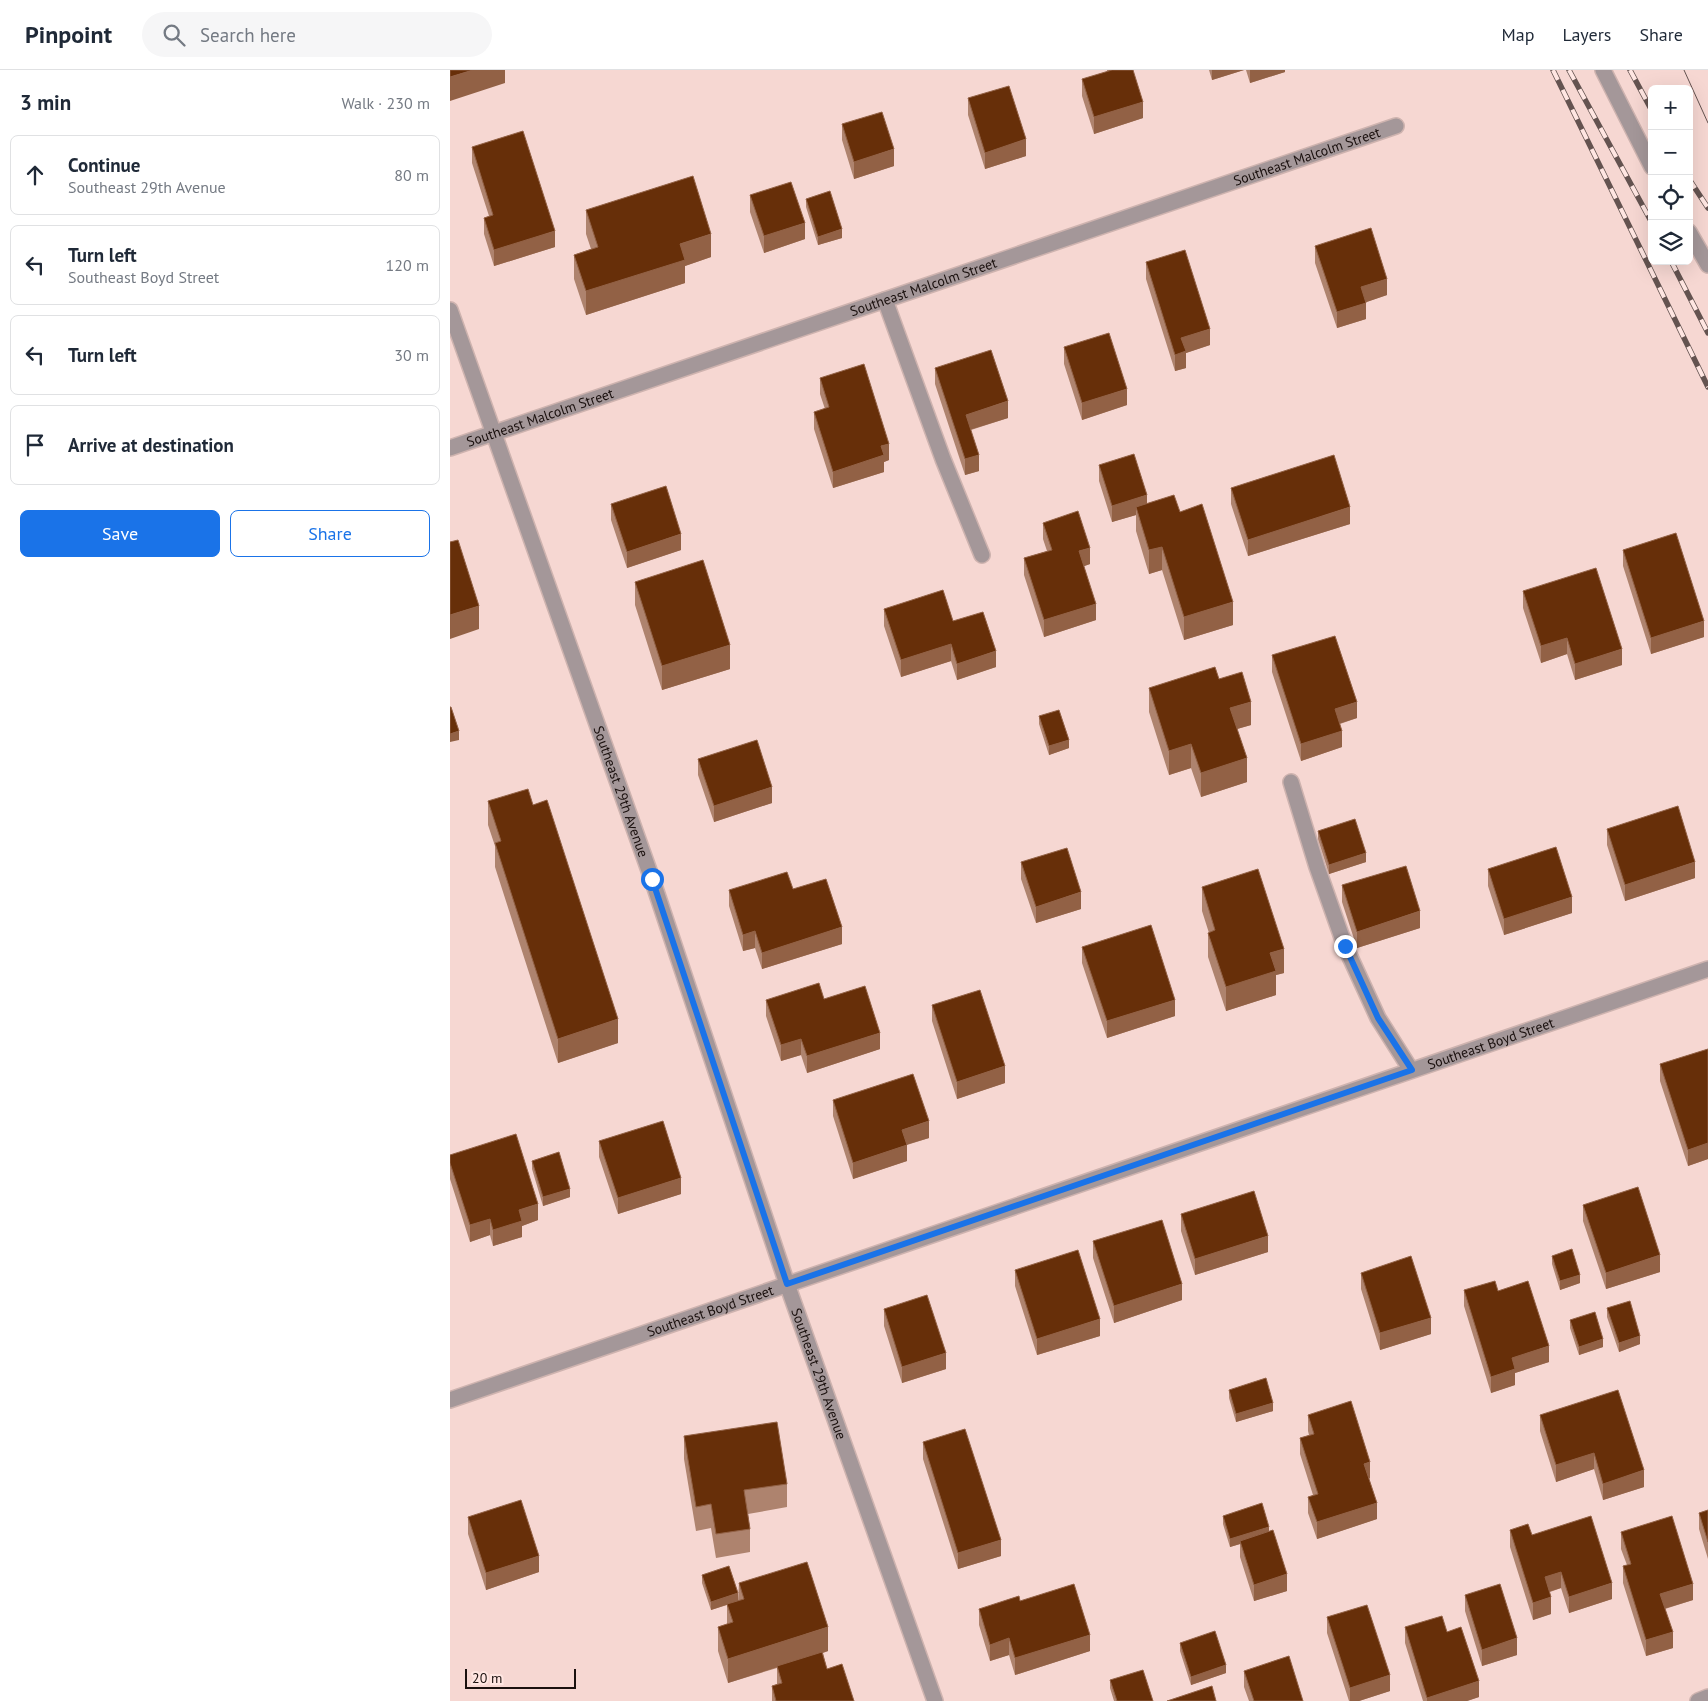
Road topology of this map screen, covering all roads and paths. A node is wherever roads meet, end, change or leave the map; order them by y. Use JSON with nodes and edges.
{"nodes":[{"id":1,"x":1602,"y":70,"type":"edge"},
{"id":2,"x":1396,"y":126,"type":"dead end"},
{"id":3,"x":1648,"y":159,"type":"edge"},
{"id":4,"x":1693,"y":239,"type":"edge"},
{"id":5,"x":1708,"y":265,"type":"edge"},
{"id":6,"x":885,"y":300,"type":"junction"},
{"id":7,"x":450,"y":310,"type":"edge"},
{"id":8,"x":494,"y":433,"type":"junction"},
{"id":9,"x":450,"y":448,"type":"edge"},
{"id":10,"x":982,"y":555,"type":"dead end"},
{"id":11,"x":1291,"y":782,"type":"dead end"},
{"id":12,"x":1708,"y":969,"type":"edge"},
{"id":13,"x":1412,"y":1070,"type":"junction"},
{"id":14,"x":787,"y":1284,"type":"junction"},
{"id":15,"x":450,"y":1400,"type":"edge"},
{"id":16,"x":1708,"y":1697,"type":"edge"},
{"id":17,"x":935,"y":1701,"type":"edge"},
{"id":18,"x":1698,"y":1701,"type":"edge"}],
"edges":[{"from":1,"to":3,"type":"street"},
{"from":2,"to":6,"type":"street","name":"Southeast Malcolm Street"},
{"from":4,"to":5,"type":"street"},
{"from":6,"to":8,"type":"street","name":"Southeast Malcolm Street"},
{"from":6,"to":10,"type":"street"},
{"from":7,"to":8,"type":"street","name":"Southeast 29th Avenue"},
{"from":8,"to":9,"type":"street","name":"Southeast Malcolm Street"},
{"from":8,"to":14,"type":"street","name":"Southeast 29th Avenue"},
{"from":11,"to":13,"type":"street"},
{"from":12,"to":13,"type":"street","name":"Southeast Boyd Street"},
{"from":13,"to":14,"type":"street","name":"Southeast Boyd Street"},
{"from":14,"to":15,"type":"street","name":"Southeast Boyd Street"},
{"from":14,"to":17,"type":"street","name":"Southeast 29th Avenue"},
{"from":16,"to":18,"type":"street"}]}
